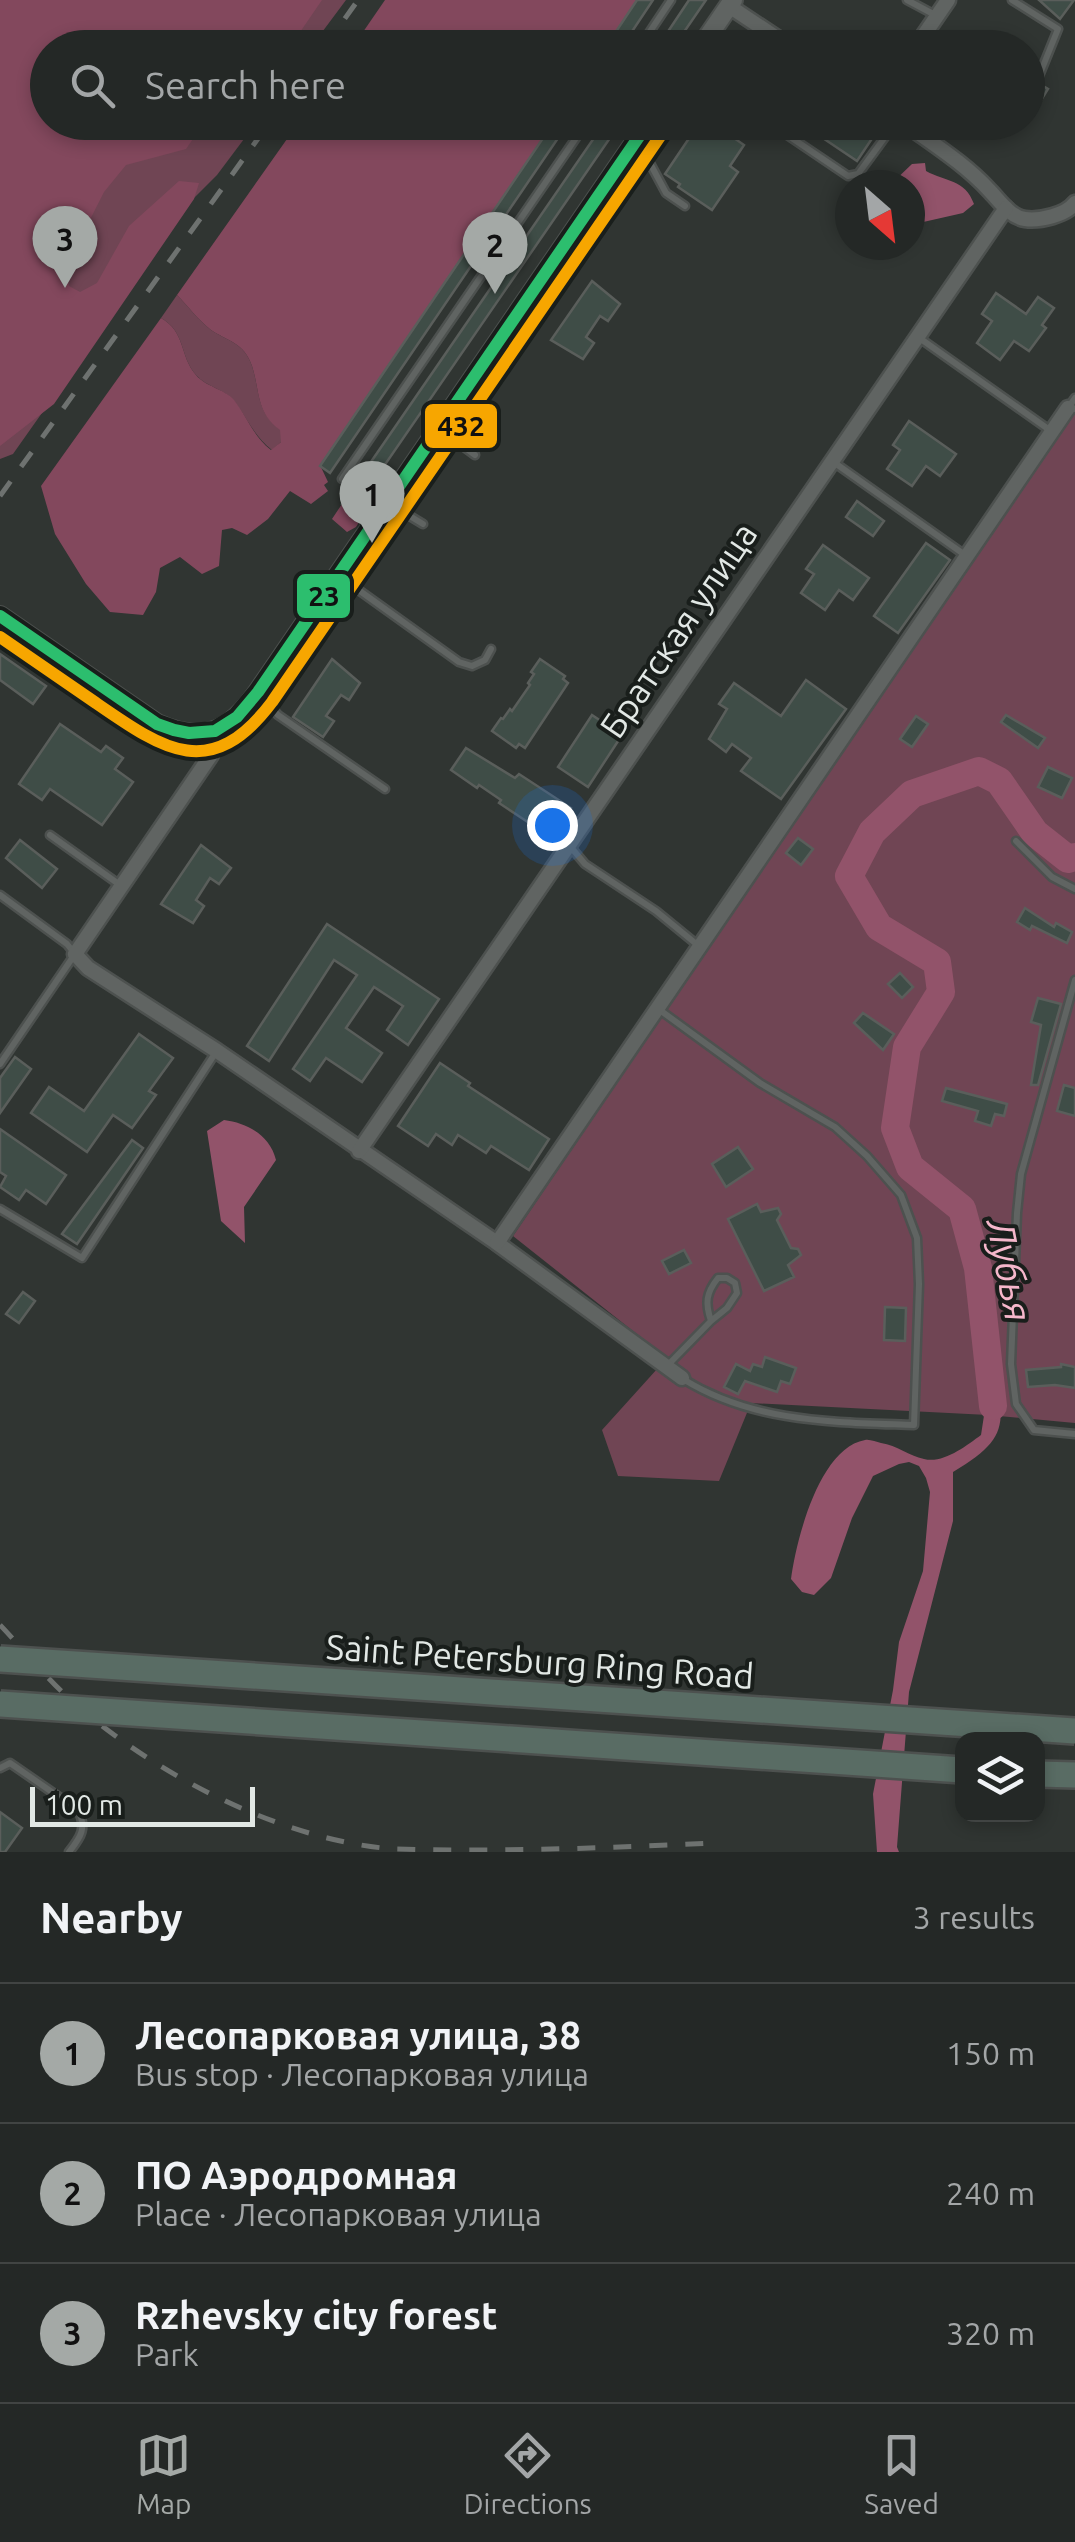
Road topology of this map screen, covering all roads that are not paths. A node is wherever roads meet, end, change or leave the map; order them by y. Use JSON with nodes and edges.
{"nodes":[{"id":1,"x":671,"y":0,"type":"edge"},
{"id":2,"x":907,"y":0,"type":"edge"},
{"id":3,"x":948,"y":0,"type":"edge"},
{"id":4,"x":1012,"y":0,"type":"edge"},
{"id":5,"x":731,"y":3,"type":"edge"},
{"id":6,"x":937,"y":16,"type":"junction"},
{"id":7,"x":651,"y":30,"type":"edge"},
{"id":8,"x":712,"y":30,"type":"edge"},
{"id":9,"x":768,"y":30,"type":"edge"},
{"id":10,"x":927,"y":30,"type":"edge"},
{"id":11,"x":1045,"y":61,"type":"edge"},
{"id":12,"x":575,"y":140,"type":"edge"},
{"id":13,"x":637,"y":140,"type":"joint"},
{"id":14,"x":795,"y":140,"type":"edge"},
{"id":15,"x":885,"y":140,"type":"edge"},
{"id":16,"x":925,"y":140,"type":"edge"},
{"id":17,"x":1075,"y":203,"type":"edge"},
{"id":18,"x":685,"y":206,"type":"dead end"},
{"id":19,"x":1006,"y":208,"type":"junction"},
{"id":20,"x":917,"y":336,"type":"junction"},
{"id":21,"x":1073,"y":405,"type":"edge"},
{"id":22,"x":438,"y":428,"type":"junction"},
{"id":23,"x":1052,"y":432,"type":"junction"},
{"id":24,"x":475,"y":456,"type":"dead end"},
{"id":25,"x":831,"y":460,"type":"junction"},
{"id":26,"x":342,"y":479,"type":"dead end"},
{"id":27,"x":388,"y":502,"type":"junction"},
{"id":28,"x":423,"y":524,"type":"dead end"},
{"id":29,"x":967,"y":556,"type":"junction"},
{"id":30,"x":338,"y":576,"type":"junction"},
{"id":31,"x":0,"y":616,"type":"edge"},
{"id":32,"x":491,"y":648,"type":"dead end"},
{"id":33,"x":258,"y":692,"type":"junction"},
{"id":34,"x":210,"y":733,"type":"junction"},
{"id":35,"x":385,"y":789,"type":"dead end"},
{"id":36,"x":50,"y":835,"type":"dead end"},
{"id":37,"x":1016,"y":841,"type":"dead end"},
{"id":38,"x":568,"y":844,"type":"junction"},
{"id":39,"x":122,"y":886,"type":"junction"},
{"id":40,"x":1075,"y":889,"type":"edge"},
{"id":41,"x":0,"y":896,"type":"edge"},
{"id":42,"x":700,"y":946,"type":"junction"},
{"id":43,"x":75,"y":954,"type":"junction"},
{"id":44,"x":1075,"y":980,"type":"edge"},
{"id":45,"x":658,"y":1008,"type":"junction"},
{"id":46,"x":217,"y":1050,"type":"junction"},
{"id":47,"x":0,"y":1064,"type":"edge"},
{"id":48,"x":359,"y":1151,"type":"junction"},
{"id":49,"x":0,"y":1209,"type":"edge"},
{"id":50,"x":496,"y":1242,"type":"junction"},
{"id":51,"x":711,"y":1320,"type":"junction"},
{"id":52,"x":666,"y":1367,"type":"junction"},
{"id":53,"x":682,"y":1378,"type":"joint"},
{"id":54,"x":1075,"y":1434,"type":"edge"},
{"id":55,"x":0,"y":1659,"type":"edge"},
{"id":56,"x":0,"y":1704,"type":"edge"},
{"id":57,"x":1075,"y":1731,"type":"edge"},
{"id":58,"x":0,"y":1768,"type":"edge"},
{"id":59,"x":955,"y":1770,"type":"edge"},
{"id":60,"x":1045,"y":1774,"type":"edge"},
{"id":61,"x":1075,"y":1775,"type":"edge"},
{"id":62,"x":70,"y":1852,"type":"edge"}],
"edges":[{"from":1,"to":7,"type":"lane"},
{"from":2,"to":6,"type":"lane"},
{"from":3,"to":6,"type":"street"},
{"from":4,"to":11,"type":"lane"},
{"from":5,"to":8,"type":"street"},
{"from":5,"to":9,"type":"street"},
{"from":6,"to":10,"type":"street"},
{"from":12,"to":26,"type":"lane"},
{"from":13,"to":18,"type":"lane"},
{"from":13,"to":22,"type":"street"},
{"from":14,"to":15,"type":"lane"},
{"from":16,"to":19,"type":"street"},
{"from":17,"to":19,"type":"street"},
{"from":19,"to":20,"type":"street","name":"Братская улица"},
{"from":20,"to":23,"type":"lane"},
{"from":20,"to":25,"type":"street","name":"Братская улица"},
{"from":21,"to":23,"type":"street"},
{"from":22,"to":24,"type":"lane"},
{"from":22,"to":27,"type":"street"},
{"from":23,"to":29,"type":"street"},
{"from":25,"to":29,"type":"lane"},
{"from":25,"to":38,"type":"street","name":"Братская улица"},
{"from":27,"to":28,"type":"lane"},
{"from":27,"to":30,"type":"street"},
{"from":29,"to":42,"type":"street"},
{"from":30,"to":32,"type":"lane"},
{"from":30,"to":33,"type":"street"},
{"from":31,"to":34,"type":"street"},
{"from":33,"to":34,"type":"street"},
{"from":33,"to":35,"type":"lane"},
{"from":34,"to":39,"type":"street"},
{"from":36,"to":39,"type":"lane"},
{"from":37,"to":40,"type":"lane"},
{"from":38,"to":42,"type":"lane"},
{"from":38,"to":48,"type":"street","name":"Братская улица"},
{"from":39,"to":43,"type":"street"},
{"from":41,"to":43,"type":"lane"},
{"from":42,"to":45,"type":"street"},
{"from":43,"to":46,"type":"street"},
{"from":43,"to":47,"type":"lane"},
{"from":44,"to":54,"type":"lane"},
{"from":45,"to":50,"type":"street"},
{"from":45,"to":53,"type":"lane"},
{"from":46,"to":48,"type":"street"},
{"from":46,"to":49,"type":"lane"},
{"from":48,"to":50,"type":"street"},
{"from":50,"to":52,"type":"street"},
{"from":51,"to":51,"type":"lane"},
{"from":51,"to":52,"type":"lane"},
{"from":52,"to":53,"type":"street"},
{"from":55,"to":57,"type":"highway","name":"Saint Petersburg Ring Road","bridge":true},
{"from":56,"to":59,"type":"highway","bridge":true},
{"from":58,"to":62,"type":"lane"},
{"from":60,"to":61,"type":"highway"}]}
